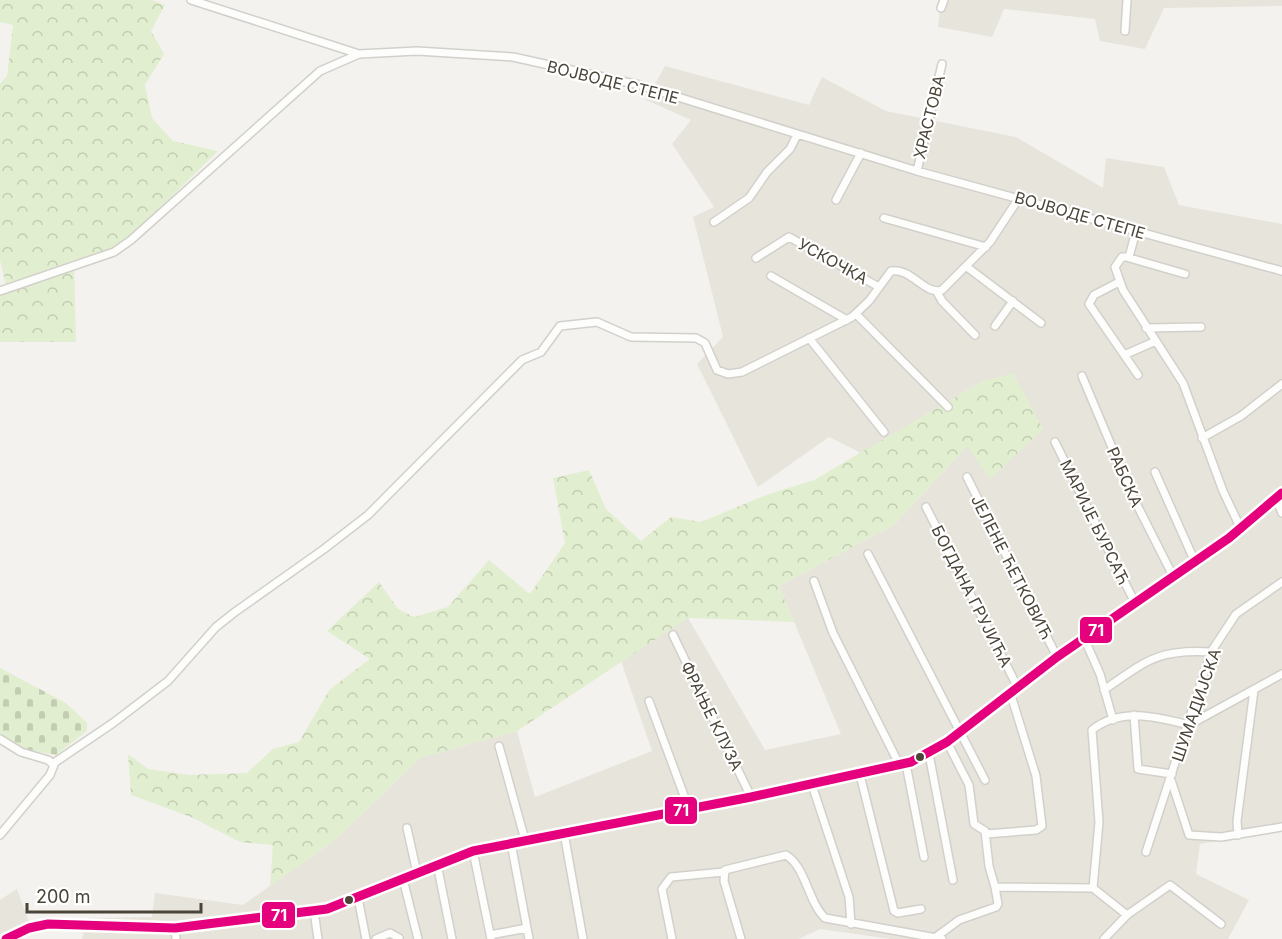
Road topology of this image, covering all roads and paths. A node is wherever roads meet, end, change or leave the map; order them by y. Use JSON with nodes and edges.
{"nodes":[{"id":1,"x":191,"y":0,"type":"edge"},
{"id":2,"x":944,"y":0,"type":"edge"},
{"id":3,"x":1127,"y":0,"type":"edge"},
{"id":4,"x":941,"y":8,"type":"dead end"},
{"id":5,"x":1125,"y":31,"type":"dead end"},
{"id":6,"x":359,"y":54,"type":"junction"},
{"id":7,"x":942,"y":64,"type":"dead end"},
{"id":8,"x":798,"y":135,"type":"junction"},
{"id":9,"x":861,"y":153,"type":"junction"},
{"id":10,"x":917,"y":171,"type":"junction"},
{"id":11,"x":1019,"y":198,"type":"junction"},
{"id":12,"x":836,"y":200,"type":"dead end"},
{"id":13,"x":884,"y":218,"type":"dead end"},
{"id":14,"x":714,"y":222,"type":"dead end"},
{"id":15,"x":1136,"y":231,"type":"junction"},
{"id":16,"x":986,"y":247,"type":"junction"},
{"id":17,"x":1127,"y":257,"type":"junction"},
{"id":18,"x":756,"y":258,"type":"dead end"},
{"id":19,"x":967,"y":267,"type":"junction"},
{"id":20,"x":1282,"y":271,"type":"edge"},
{"id":21,"x":1185,"y":273,"type":"dead end"},
{"id":22,"x":771,"y":276,"type":"dead end"},
{"id":23,"x":1119,"y":282,"type":"junction"},
{"id":24,"x":879,"y":286,"type":"junction"},
{"id":25,"x":0,"y":291,"type":"edge"},
{"id":26,"x":937,"y":292,"type":"junction"},
{"id":27,"x":1012,"y":301,"type":"junction"},
{"id":28,"x":856,"y":314,"type":"junction"},
{"id":29,"x":847,"y":320,"type":"junction"},
{"id":30,"x":1041,"y":323,"type":"dead end"},
{"id":31,"x":995,"y":326,"type":"dead end"},
{"id":32,"x":1201,"y":327,"type":"dead end"},
{"id":33,"x":1146,"y":328,"type":"junction"},
{"id":34,"x":975,"y":335,"type":"dead end"},
{"id":35,"x":809,"y":338,"type":"junction"},
{"id":36,"x":1155,"y":342,"type":"junction"},
{"id":37,"x":1124,"y":355,"type":"junction"},
{"id":38,"x":1082,"y":375,"type":"dead end"},
{"id":39,"x":1138,"y":375,"type":"dead end"},
{"id":40,"x":1282,"y":384,"type":"edge"},
{"id":41,"x":948,"y":406,"type":"dead end"},
{"id":42,"x":884,"y":432,"type":"dead end"},
{"id":43,"x":1202,"y":438,"type":"junction"},
{"id":44,"x":1055,"y":442,"type":"dead end"},
{"id":45,"x":1155,"y":472,"type":"dead end"},
{"id":46,"x":967,"y":477,"type":"dead end"},
{"id":47,"x":1279,"y":496,"type":"edge"},
{"id":48,"x":926,"y":507,"type":"dead end"},
{"id":49,"x":1282,"y":513,"type":"edge"},
{"id":50,"x":1241,"y":529,"type":"junction"},
{"id":51,"x":868,"y":554,"type":"dead end"},
{"id":52,"x":1195,"y":562,"type":"junction"},
{"id":53,"x":1173,"y":576,"type":"junction"},
{"id":54,"x":814,"y":581,"type":"dead end"},
{"id":55,"x":1282,"y":582,"type":"edge"},
{"id":56,"x":1135,"y":603,"type":"junction"},
{"id":57,"x":673,"y":635,"type":"dead end"},
{"id":58,"x":1084,"y":638,"type":"junction"},
{"id":59,"x":1211,"y":652,"type":"junction"},
{"id":60,"x":1057,"y":657,"type":"junction"},
{"id":61,"x":1282,"y":674,"type":"edge"},
{"id":62,"x":1014,"y":689,"type":"junction"},
{"id":63,"x":1104,"y":690,"type":"junction"},
{"id":64,"x":1254,"y":690,"type":"junction"},
{"id":65,"x":648,"y":701,"type":"dead end"},
{"id":66,"x":1134,"y":715,"type":"junction"},
{"id":67,"x":1113,"y":720,"type":"junction"},
{"id":68,"x":1189,"y":725,"type":"junction"},
{"id":69,"x":960,"y":731,"type":"junction"},
{"id":70,"x":0,"y":739,"type":"edge"},
{"id":71,"x":947,"y":742,"type":"junction"},
{"id":72,"x":499,"y":746,"type":"dead end"},
{"id":73,"x":929,"y":754,"type":"junction"},
{"id":74,"x":54,"y":764,"type":"junction"},
{"id":75,"x":903,"y":765,"type":"junction"},
{"id":76,"x":860,"y":775,"type":"junction"},
{"id":77,"x":1172,"y":777,"type":"junction"},
{"id":78,"x":985,"y":780,"type":"dead end"},
{"id":79,"x":812,"y":785,"type":"junction"},
{"id":80,"x":751,"y":797,"type":"junction"},
{"id":81,"x":689,"y":809,"type":"junction"},
{"id":82,"x":1282,"y":827,"type":"edge"},
{"id":83,"x":407,"y":828,"type":"dead end"},
{"id":84,"x":564,"y":833,"type":"junction"},
{"id":85,"x":986,"y":834,"type":"junction"},
{"id":86,"x":0,"y":835,"type":"edge"},
{"id":87,"x":1238,"y":836,"type":"junction"},
{"id":88,"x":525,"y":840,"type":"junction"},
{"id":89,"x":511,"y":843,"type":"junction"},
{"id":90,"x":473,"y":851,"type":"junction"},
{"id":91,"x":1146,"y":852,"type":"dead end"},
{"id":92,"x":924,"y":857,"type":"dead end"},
{"id":93,"x":437,"y":864,"type":"junction"},
{"id":94,"x":724,"y":872,"type":"junction"},
{"id":95,"x":417,"y":873,"type":"junction"},
{"id":96,"x":403,"y":879,"type":"junction"},
{"id":97,"x":953,"y":880,"type":"dead end"},
{"id":98,"x":995,"y":887,"type":"junction"},
{"id":99,"x":1094,"y":888,"type":"junction"},
{"id":100,"x":358,"y":898,"type":"junction"},
{"id":101,"x":921,"y":909,"type":"dead end"},
{"id":102,"x":314,"y":911,"type":"junction"},
{"id":103,"x":1127,"y":915,"type":"junction"},
{"id":104,"x":851,"y":924,"type":"junction"},
{"id":105,"x":1221,"y":924,"type":"dead end"},
{"id":106,"x":175,"y":928,"type":"junction"},
{"id":107,"x":527,"y":928,"type":"junction"},
{"id":108,"x":490,"y":937,"type":"edge"},
{"id":109,"x":399,"y":938,"type":"edge"},
{"id":110,"x":939,"y":938,"type":"edge"},
{"id":111,"x":6,"y":939,"type":"edge"},
{"id":112,"x":176,"y":939,"type":"edge"},
{"id":113,"x":318,"y":939,"type":"edge"},
{"id":114,"x":366,"y":939,"type":"edge"},
{"id":115,"x":376,"y":939,"type":"edge"},
{"id":116,"x":418,"y":939,"type":"edge"},
{"id":117,"x":452,"y":939,"type":"edge"},
{"id":118,"x":529,"y":939,"type":"edge"},
{"id":119,"x":583,"y":939,"type":"edge"},
{"id":120,"x":672,"y":939,"type":"edge"},
{"id":121,"x":741,"y":939,"type":"edge"},
{"id":122,"x":1104,"y":939,"type":"edge"}],
"edges":[{"from":1,"to":6,"type":"street"},
{"from":2,"to":4,"type":"street"},
{"from":3,"to":5,"type":"street"},
{"from":6,"to":8,"type":"street","name":"ВОЈВОДЕ СТЕПЕ"},
{"from":6,"to":25,"type":"street","name":"ВОЈВОДЕ СТЕПЕ"},
{"from":7,"to":10,"type":"street","name":"ХРАСТОВА"},
{"from":8,"to":9,"type":"street","name":"ВОЈВОДЕ СТЕПЕ"},
{"from":8,"to":14,"type":"street"},
{"from":9,"to":10,"type":"street","name":"ВОЈВОДЕ СТЕПЕ"},
{"from":9,"to":12,"type":"street"},
{"from":10,"to":11,"type":"street","name":"ВОЈВОДЕ СТЕПЕ"},
{"from":11,"to":15,"type":"street","name":"ВОЈВОДЕ СТЕПЕ"},
{"from":11,"to":16,"type":"street"},
{"from":13,"to":16,"type":"street"},
{"from":15,"to":17,"type":"street"},
{"from":15,"to":20,"type":"street","name":"ВОЈВОДЕ СТЕПЕ"},
{"from":16,"to":19,"type":"street"},
{"from":17,"to":21,"type":"street"},
{"from":17,"to":23,"type":"street"},
{"from":18,"to":24,"type":"street","name":"УСКОЧКА"},
{"from":19,"to":26,"type":"street"},
{"from":19,"to":27,"type":"street"},
{"from":22,"to":29,"type":"street"},
{"from":23,"to":33,"type":"street"},
{"from":23,"to":37,"type":"street"},
{"from":24,"to":26,"type":"street"},
{"from":24,"to":28,"type":"street"},
{"from":26,"to":34,"type":"street"},
{"from":27,"to":30,"type":"street"},
{"from":27,"to":31,"type":"street"},
{"from":28,"to":29,"type":"street"},
{"from":28,"to":41,"type":"street"},
{"from":29,"to":35,"type":"street"},
{"from":32,"to":33,"type":"street"},
{"from":33,"to":36,"type":"street"},
{"from":35,"to":42,"type":"street"},
{"from":35,"to":74,"type":"street"},
{"from":36,"to":37,"type":"street"},
{"from":36,"to":43,"type":"street"},
{"from":37,"to":39,"type":"street"},
{"from":38,"to":53,"type":"street","name":"РАБСКА"},
{"from":40,"to":43,"type":"street"},
{"from":43,"to":50,"type":"street"},
{"from":44,"to":56,"type":"street","name":"МАРИЈЕ БУРСАЋ"},
{"from":45,"to":52,"type":"street"},
{"from":46,"to":60,"type":"street","name":"ЈЕЛЕНЕ ЋЕТКОВИЋ"},
{"from":47,"to":49,"type":"street"},
{"from":47,"to":50,"type":"street"},
{"from":48,"to":62,"type":"street","name":"БОГДАНА ГРУЈИЋА"},
{"from":50,"to":52,"type":"street"},
{"from":51,"to":69,"type":"street"},
{"from":52,"to":53,"type":"street"},
{"from":53,"to":56,"type":"street"},
{"from":54,"to":75,"type":"street"},
{"from":55,"to":59,"type":"street","name":"ШУМАДИЈСКА"},
{"from":56,"to":58,"type":"street"},
{"from":57,"to":80,"type":"street","name":"ФРАЊЕ КЛУЗА"},
{"from":58,"to":60,"type":"street"},
{"from":58,"to":63,"type":"street"},
{"from":59,"to":63,"type":"street"},
{"from":59,"to":68,"type":"street","name":"ШУМАДИЈСКА"},
{"from":60,"to":62,"type":"street"},
{"from":61,"to":64,"type":"street"},
{"from":62,"to":69,"type":"street"},
{"from":62,"to":85,"type":"street","name":"БОГДАНА ГРУЈИЋА"},
{"from":63,"to":67,"type":"street"},
{"from":64,"to":68,"type":"street"},
{"from":64,"to":87,"type":"street"},
{"from":65,"to":81,"type":"street"},
{"from":66,"to":67,"type":"street"},
{"from":66,"to":68,"type":"street"},
{"from":66,"to":77,"type":"street"},
{"from":67,"to":99,"type":"street"},
{"from":68,"to":77,"type":"street","name":"ШУМАДИЈСКА"},
{"from":69,"to":71,"type":"street"},
{"from":69,"to":78,"type":"street"},
{"from":70,"to":74,"type":"street"},
{"from":71,"to":73,"type":"street"},
{"from":71,"to":85,"type":"street"},
{"from":72,"to":88,"type":"street"},
{"from":73,"to":75,"type":"street"},
{"from":73,"to":97,"type":"street"},
{"from":74,"to":86,"type":"street"},
{"from":75,"to":76,"type":"street"},
{"from":75,"to":92,"type":"street"},
{"from":76,"to":79,"type":"street"},
{"from":76,"to":101,"type":"street"},
{"from":77,"to":87,"type":"street"},
{"from":77,"to":91,"type":"street","name":"ШУМАДИЈСКА"},
{"from":79,"to":80,"type":"street"},
{"from":79,"to":104,"type":"street"},
{"from":80,"to":81,"type":"street"},
{"from":81,"to":84,"type":"street"},
{"from":82,"to":87,"type":"street"},
{"from":83,"to":95,"type":"street"},
{"from":84,"to":88,"type":"street"},
{"from":84,"to":119,"type":"street"},
{"from":85,"to":98,"type":"street"},
{"from":88,"to":89,"type":"street"},
{"from":89,"to":90,"type":"street"},
{"from":89,"to":107,"type":"street"},
{"from":90,"to":93,"type":"street"},
{"from":90,"to":108,"type":"street"},
{"from":93,"to":95,"type":"street"},
{"from":93,"to":117,"type":"street"},
{"from":94,"to":104,"type":"street"},
{"from":94,"to":120,"type":"street"},
{"from":94,"to":121,"type":"street"},
{"from":95,"to":96,"type":"street"},
{"from":96,"to":100,"type":"street"},
{"from":96,"to":116,"type":"street"},
{"from":98,"to":99,"type":"street"},
{"from":98,"to":110,"type":"street"},
{"from":99,"to":103,"type":"street"},
{"from":100,"to":102,"type":"street"},
{"from":100,"to":114,"type":"street"},
{"from":102,"to":106,"type":"street"},
{"from":102,"to":113,"type":"street"},
{"from":103,"to":105,"type":"street"},
{"from":103,"to":122,"type":"street"},
{"from":104,"to":110,"type":"street"},
{"from":106,"to":111,"type":"street"},
{"from":106,"to":112,"type":"street"},
{"from":107,"to":108,"type":"street"},
{"from":107,"to":118,"type":"street"},
{"from":109,"to":115,"type":"street"}]}
